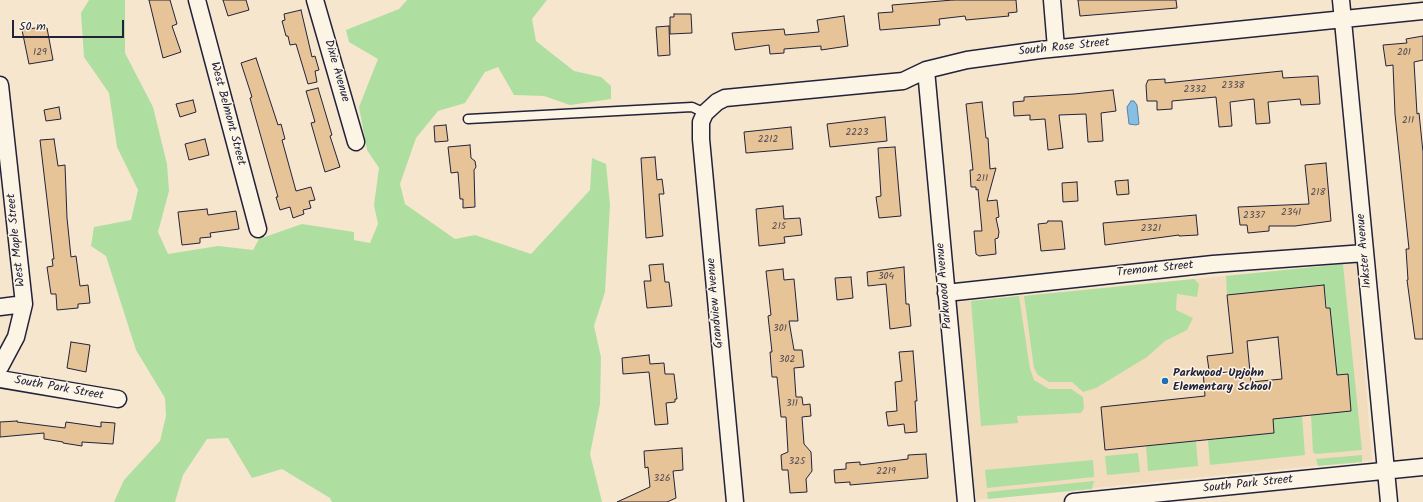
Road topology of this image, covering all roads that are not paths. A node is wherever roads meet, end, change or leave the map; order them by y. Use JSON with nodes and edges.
{"nodes":[{"id":1,"x":197,"y":0,"type":"edge"},
{"id":2,"x":316,"y":0,"type":"edge"},
{"id":3,"x":1052,"y":0,"type":"edge"},
{"id":4,"x":1341,"y":0,"type":"edge"},
{"id":5,"x":1423,"y":11,"type":"edge"},
{"id":6,"x":1343,"y":20,"type":"junction"},
{"id":7,"x":1056,"y":48,"type":"junction"},
{"id":8,"x":926,"y":70,"type":"junction"},
{"id":9,"x":0,"y":85,"type":"edge"},
{"id":10,"x":708,"y":110,"type":"junction"},
{"id":11,"x":468,"y":118,"type":"dead end"},
{"id":12,"x":356,"y":142,"type":"dead end"},
{"id":13,"x":258,"y":229,"type":"dead end"},
{"id":14,"x":1365,"y":253,"type":"junction"},
{"id":15,"x":946,"y":293,"type":"junction"},
{"id":16,"x":24,"y":304,"type":"junction"},
{"id":17,"x":0,"y":307,"type":"edge"},
{"id":18,"x":0,"y":367,"type":"edge"},
{"id":19,"x":0,"y":379,"type":"edge"},
{"id":20,"x":118,"y":399,"type":"dead end"},
{"id":21,"x":1423,"y":467,"type":"edge"},
{"id":22,"x":1386,"y":472,"type":"junction"},
{"id":23,"x":735,"y":502,"type":"edge"},
{"id":24,"x":966,"y":502,"type":"edge"},
{"id":25,"x":1073,"y":502,"type":"edge"},
{"id":26,"x":1389,"y":502,"type":"edge"}],
"edges":[{"from":1,"to":13,"type":"street","name":"West Belmont Street"},
{"from":2,"to":12,"type":"street","name":"Dixie Avenue"},
{"from":3,"to":7,"type":"street"},
{"from":4,"to":6,"type":"street","name":"Inkster Avenue"},
{"from":5,"to":6,"type":"street","name":"South Rose Street"},
{"from":6,"to":7,"type":"street","name":"South Rose Street"},
{"from":6,"to":14,"type":"street","name":"Inkster Avenue"},
{"from":7,"to":8,"type":"street","name":"South Rose Street"},
{"from":8,"to":10,"type":"street","name":"South Rose Street"},
{"from":8,"to":15,"type":"street","name":"Parkwood Avenue"},
{"from":9,"to":16,"type":"street","name":"West Maple Street"},
{"from":10,"to":11,"type":"lane"},
{"from":10,"to":23,"type":"street","name":"Grandview Avenue"},
{"from":14,"to":15,"type":"street","name":"Tremont Street"},
{"from":14,"to":22,"type":"street","name":"Inkster Avenue"},
{"from":15,"to":24,"type":"street","name":"Parkwood Avenue"},
{"from":16,"to":17,"type":"street"},
{"from":16,"to":18,"type":"street","name":"West Maple Street"},
{"from":19,"to":20,"type":"street","name":"South Park Street"},
{"from":21,"to":22,"type":"street","name":"South Park Street"},
{"from":22,"to":25,"type":"street","name":"South Park Street"},
{"from":22,"to":26,"type":"street","name":"Inkster Avenue"}]}
